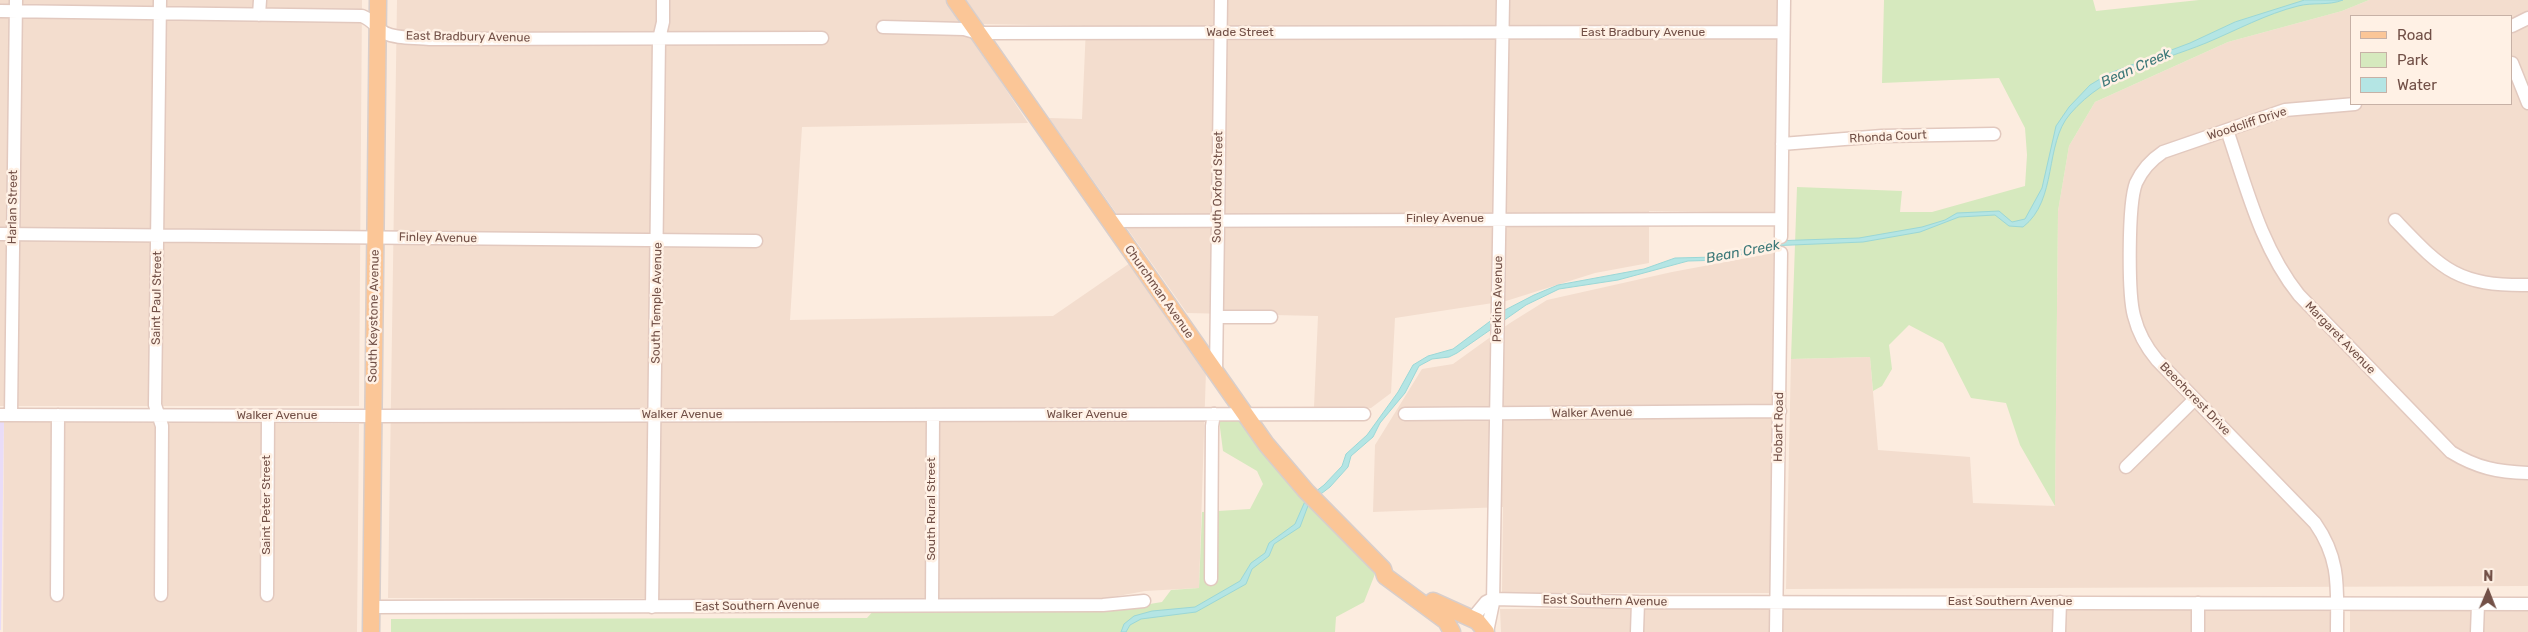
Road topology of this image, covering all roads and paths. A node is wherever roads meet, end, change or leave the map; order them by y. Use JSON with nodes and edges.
{"nodes":[{"id":1,"x":260,"y":0,"type":"edge"},
{"id":2,"x":378,"y":0,"type":"edge"},
{"id":3,"x":663,"y":0,"type":"edge"},
{"id":4,"x":955,"y":0,"type":"edge"},
{"id":5,"x":1221,"y":0,"type":"edge"},
{"id":6,"x":1503,"y":0,"type":"edge"},
{"id":7,"x":1784,"y":0,"type":"edge"},
{"id":8,"x":16,"y":6,"type":"edge"},
{"id":9,"x":160,"y":6,"type":"edge"},
{"id":10,"x":0,"y":11,"type":"edge"},
{"id":11,"x":259,"y":15,"type":"junction"},
{"id":12,"x":2528,"y":18,"type":"edge"},
{"id":13,"x":377,"y":26,"type":"junction"},
{"id":14,"x":2513,"y":26,"type":"edge"},
{"id":15,"x":883,"y":27,"type":"dead end"},
{"id":16,"x":1783,"y":32,"type":"junction"},
{"id":17,"x":978,"y":33,"type":"junction"},
{"id":18,"x":1221,"y":33,"type":"junction"},
{"id":19,"x":1502,"y":33,"type":"junction"},
{"id":20,"x":822,"y":38,"type":"dead end"},
{"id":21,"x":658,"y":39,"type":"junction"},
{"id":22,"x":2513,"y":65,"type":"edge"},
{"id":23,"x":2528,"y":102,"type":"edge"},
{"id":24,"x":2350,"y":104,"type":"edge"},
{"id":25,"x":2227,"y":130,"type":"junction"},
{"id":26,"x":1994,"y":134,"type":"dead end"},
{"id":27,"x":1782,"y":144,"type":"junction"},
{"id":28,"x":2146,"y":168,"type":"joint"},
{"id":29,"x":1499,"y":219,"type":"junction"},
{"id":30,"x":1781,"y":219,"type":"junction"},
{"id":31,"x":1218,"y":220,"type":"junction"},
{"id":32,"x":2395,"y":220,"type":"dead end"},
{"id":33,"x":1109,"y":221,"type":"junction"},
{"id":34,"x":6,"y":234,"type":"edge"},
{"id":35,"x":157,"y":236,"type":"junction"},
{"id":36,"x":375,"y":237,"type":"junction"},
{"id":37,"x":1781,"y":237,"type":"dead end"},
{"id":38,"x":658,"y":240,"type":"junction"},
{"id":39,"x":756,"y":241,"type":"dead end"},
{"id":40,"x":1781,"y":253,"type":"dead end"},
{"id":41,"x":2528,"y":285,"type":"edge"},
{"id":42,"x":1217,"y":317,"type":"junction"},
{"id":43,"x":1271,"y":317,"type":"dead end"},
{"id":44,"x":1216,"y":374,"type":"junction"},
{"id":45,"x":2195,"y":399,"type":"junction"},
{"id":46,"x":1780,"y":411,"type":"junction"},
{"id":47,"x":5,"y":414,"type":"edge"},
{"id":48,"x":1214,"y":414,"type":"junction"},
{"id":49,"x":1364,"y":414,"type":"dead end"},
{"id":50,"x":1405,"y":414,"type":"dead end"},
{"id":51,"x":1497,"y":414,"type":"junction"},
{"id":52,"x":58,"y":415,"type":"junction"},
{"id":53,"x":933,"y":415,"type":"junction"},
{"id":54,"x":1245,"y":415,"type":"junction"},
{"id":55,"x":159,"y":416,"type":"junction"},
{"id":56,"x":268,"y":416,"type":"junction"},
{"id":57,"x":373,"y":416,"type":"junction"},
{"id":58,"x":654,"y":416,"type":"junction"},
{"id":59,"x":2126,"y":467,"type":"dead end"},
{"id":60,"x":2528,"y":473,"type":"edge"},
{"id":61,"x":1383,"y":569,"type":"junction"},
{"id":62,"x":1211,"y":579,"type":"dead end"},
{"id":63,"x":57,"y":594,"type":"dead end"},
{"id":64,"x":161,"y":595,"type":"dead end"},
{"id":65,"x":267,"y":595,"type":"dead end"},
{"id":66,"x":1492,"y":599,"type":"junction"},
{"id":67,"x":1144,"y":601,"type":"dead end"},
{"id":68,"x":1638,"y":602,"type":"junction"},
{"id":69,"x":1777,"y":602,"type":"junction"},
{"id":70,"x":2060,"y":602,"type":"junction"},
{"id":71,"x":2198,"y":603,"type":"junction"},
{"id":72,"x":2337,"y":603,"type":"junction"},
{"id":73,"x":932,"y":604,"type":"junction"},
{"id":74,"x":2478,"y":604,"type":"junction"},
{"id":75,"x":2528,"y":604,"type":"edge"},
{"id":76,"x":371,"y":607,"type":"junction"},
{"id":77,"x":652,"y":607,"type":"junction"},
{"id":78,"x":1470,"y":619,"type":"junction"},
{"id":79,"x":371,"y":632,"type":"edge"},
{"id":80,"x":1453,"y":632,"type":"edge"},
{"id":81,"x":1486,"y":632,"type":"edge"},
{"id":82,"x":1637,"y":632,"type":"edge"},
{"id":83,"x":1776,"y":632,"type":"edge"},
{"id":84,"x":2059,"y":632,"type":"edge"},
{"id":85,"x":2198,"y":632,"type":"edge"},
{"id":86,"x":2337,"y":632,"type":"edge"},
{"id":87,"x":2477,"y":632,"type":"edge"}],
"edges":[{"from":1,"to":11,"type":"street"},
{"from":2,"to":13,"type":"main road","name":"South Keystone Avenue"},
{"from":3,"to":21,"type":"street","name":"South Temple Avenue"},
{"from":4,"to":17,"type":"main road","name":"Churchman Avenue"},
{"from":5,"to":18,"type":"street","name":"South Oxford Street"},
{"from":6,"to":19,"type":"street","name":"Perkins Avenue"},
{"from":7,"to":16,"type":"street"},
{"from":8,"to":9,"type":"street","name":"East Bradbury Avenue"},
{"from":8,"to":10,"type":"street","name":"East Bradbury Avenue"},
{"from":8,"to":34,"type":"street","name":"Harlan Street"},
{"from":9,"to":11,"type":"street","name":"East Bradbury Avenue"},
{"from":9,"to":35,"type":"street","name":"Saint Paul Street"},
{"from":11,"to":13,"type":"street","name":"East Bradbury Avenue"},
{"from":12,"to":14,"type":"street"},
{"from":13,"to":21,"type":"street","name":"East Bradbury Avenue"},
{"from":13,"to":36,"type":"main road","name":"South Keystone Avenue"},
{"from":15,"to":17,"type":"street"},
{"from":16,"to":19,"type":"street","name":"East Bradbury Avenue"},
{"from":16,"to":27,"type":"street"},
{"from":17,"to":18,"type":"street","name":"Wade Street"},
{"from":17,"to":33,"type":"main road","name":"Churchman Avenue"},
{"from":18,"to":19,"type":"street","name":"Wade Street"},
{"from":18,"to":31,"type":"street","name":"South Oxford Street"},
{"from":19,"to":29,"type":"street","name":"Perkins Avenue"},
{"from":20,"to":21,"type":"street","name":"East Bradbury Avenue"},
{"from":21,"to":38,"type":"street","name":"South Temple Avenue"},
{"from":22,"to":23,"type":"street"},
{"from":24,"to":25,"type":"street","name":"Woodcliff Drive"},
{"from":25,"to":28,"type":"street","name":"Woodcliff Drive"},
{"from":25,"to":60,"type":"street","name":"Margaret Avenue"},
{"from":26,"to":27,"type":"street","name":"Rhonda Court"},
{"from":27,"to":30,"type":"street"},
{"from":28,"to":45,"type":"street","name":"Beechcrest Drive"},
{"from":29,"to":30,"type":"street","name":"Finley Avenue"},
{"from":29,"to":31,"type":"street","name":"Finley Avenue"},
{"from":29,"to":51,"type":"street","name":"Perkins Avenue"},
{"from":30,"to":37,"type":"street"},
{"from":31,"to":33,"type":"street","name":"Finley Avenue"},
{"from":31,"to":42,"type":"street","name":"South Oxford Street"},
{"from":32,"to":41,"type":"street"},
{"from":33,"to":44,"type":"main road","name":"Churchman Avenue"},
{"from":34,"to":35,"type":"street","name":"Finley Avenue"},
{"from":34,"to":47,"type":"street","name":"Harlan Street"},
{"from":35,"to":36,"type":"street","name":"Finley Avenue"},
{"from":35,"to":55,"type":"street","name":"Saint Paul Street"},
{"from":36,"to":38,"type":"street","name":"Finley Avenue"},
{"from":36,"to":57,"type":"main road","name":"South Keystone Avenue"},
{"from":38,"to":39,"type":"street","name":"Finley Avenue"},
{"from":38,"to":58,"type":"street","name":"South Temple Avenue"},
{"from":40,"to":46,"type":"street","name":"Hobart Road"},
{"from":42,"to":43,"type":"street"},
{"from":42,"to":44,"type":"street","name":"South Oxford Street"},
{"from":44,"to":54,"type":"main road","name":"Churchman Avenue"},
{"from":45,"to":59,"type":"street"},
{"from":45,"to":72,"type":"street","name":"Beechcrest Drive"},
{"from":46,"to":51,"type":"street","name":"Walker Avenue"},
{"from":46,"to":69,"type":"street","name":"Hobart Road"},
{"from":47,"to":52,"type":"street","name":"Walker Avenue"},
{"from":48,"to":53,"type":"street","name":"Walker Avenue"},
{"from":48,"to":54,"type":"street","name":"Walker Avenue"},
{"from":48,"to":62,"type":"street"},
{"from":49,"to":54,"type":"street","name":"Walker Avenue"},
{"from":50,"to":51,"type":"street","name":"Walker Avenue"},
{"from":51,"to":66,"type":"street","name":"Perkins Avenue"},
{"from":52,"to":55,"type":"street","name":"Walker Avenue"},
{"from":52,"to":63,"type":"street"},
{"from":53,"to":58,"type":"street","name":"Walker Avenue"},
{"from":53,"to":73,"type":"street","name":"South Rural Street"},
{"from":54,"to":61,"type":"main road","name":"Churchman Avenue"},
{"from":55,"to":56,"type":"street","name":"Walker Avenue"},
{"from":55,"to":64,"type":"street","name":"Saint Paul Street"},
{"from":56,"to":57,"type":"street","name":"Walker Avenue"},
{"from":56,"to":65,"type":"street","name":"Saint Peter Street"},
{"from":57,"to":58,"type":"street","name":"Walker Avenue"},
{"from":57,"to":76,"type":"main road","name":"South Keystone Avenue"},
{"from":58,"to":77,"type":"street","name":"South Temple Avenue"},
{"from":61,"to":78,"type":"main road","name":"Churchman Avenue"},
{"from":61,"to":80,"type":"main road","name":"Churchman Avenue"},
{"from":66,"to":68,"type":"street","name":"East Southern Avenue"},
{"from":66,"to":78,"type":"street"},
{"from":66,"to":81,"type":"street","name":"Perkins Avenue"},
{"from":67,"to":73,"type":"street","name":"East Southern Avenue"},
{"from":68,"to":69,"type":"street","name":"East Southern Avenue"},
{"from":68,"to":82,"type":"street"},
{"from":69,"to":70,"type":"street","name":"East Southern Avenue"},
{"from":69,"to":83,"type":"street","name":"Hobart Road"},
{"from":70,"to":71,"type":"street","name":"East Southern Avenue"},
{"from":70,"to":84,"type":"street"},
{"from":71,"to":72,"type":"street","name":"East Southern Avenue"},
{"from":71,"to":85,"type":"street"},
{"from":72,"to":74,"type":"street","name":"East Southern Avenue"},
{"from":72,"to":86,"type":"street","name":"Beechcrest Drive"},
{"from":73,"to":77,"type":"street","name":"East Southern Avenue"},
{"from":74,"to":75,"type":"street","name":"East Southern Avenue"},
{"from":74,"to":87,"type":"street"},
{"from":76,"to":77,"type":"street","name":"East Southern Avenue"},
{"from":76,"to":79,"type":"main road","name":"South Keystone Avenue"},
{"from":78,"to":80,"type":"main road","name":"Churchman Avenue"},
{"from":78,"to":81,"type":"main road","name":"Churchman Avenue"}]}
